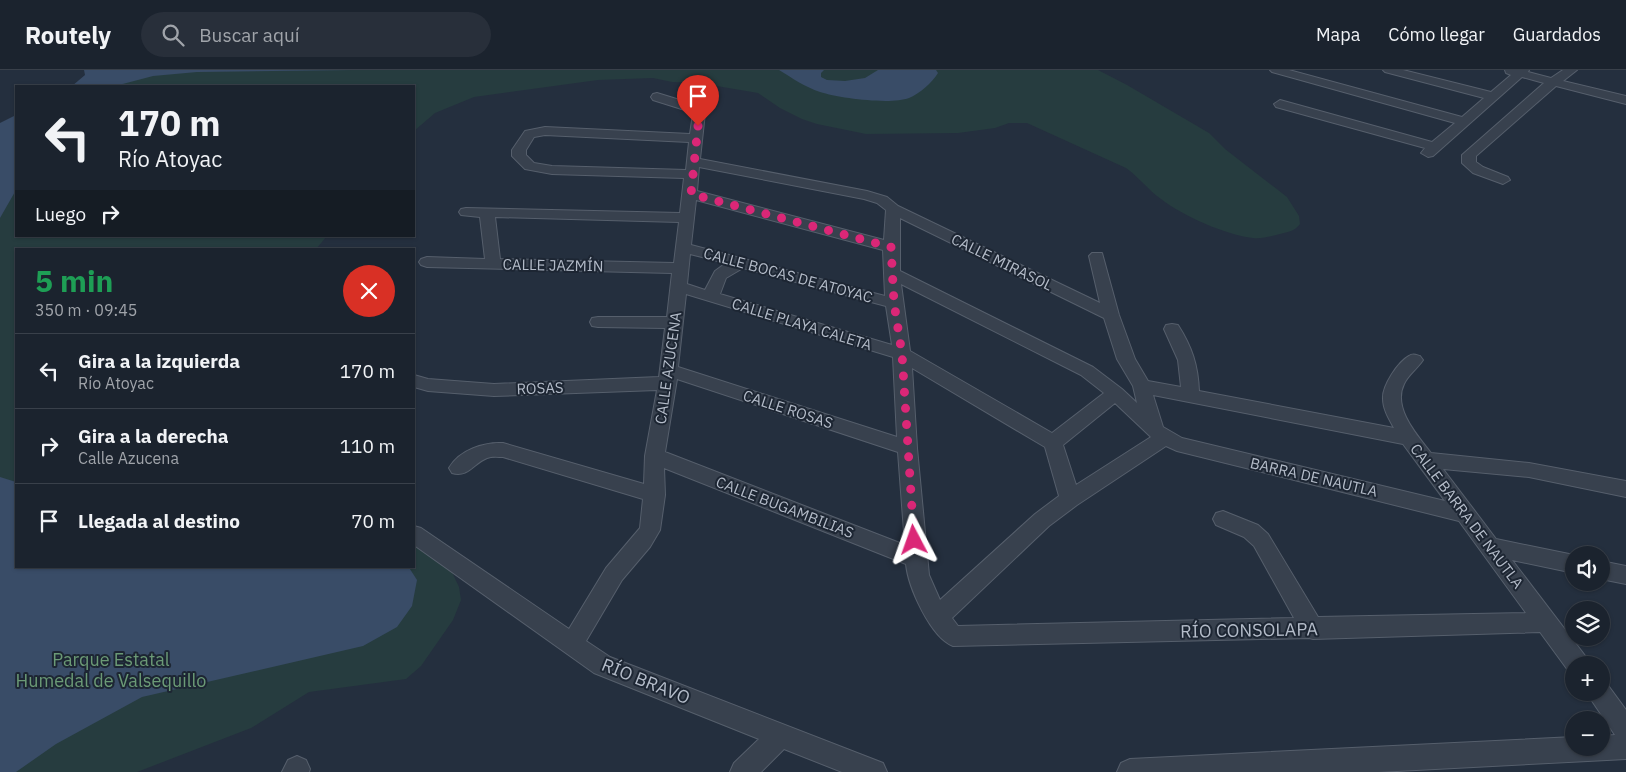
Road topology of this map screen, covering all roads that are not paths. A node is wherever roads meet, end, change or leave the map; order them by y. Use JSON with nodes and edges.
{"nodes":[{"id":1,"x":1276,"y":70,"type":"edge"},
{"id":2,"x":1389,"y":70,"type":"edge"},
{"id":3,"x":1504,"y":70,"type":"edge"},
{"id":4,"x":1522,"y":71,"type":"edge"},
{"id":5,"x":1561,"y":76,"type":"edge"},
{"id":6,"x":1626,"y":93,"type":"edge"},
{"id":7,"x":1492,"y":96,"type":"junction"},
{"id":8,"x":658,"y":97,"type":"dead end"},
{"id":9,"x":1626,"y":100,"type":"edge"},
{"id":10,"x":1280,"y":104,"type":"dead end"},
{"id":11,"x":1463,"y":121,"type":"junction"},
{"id":12,"x":696,"y":138,"type":"junction"},
{"id":13,"x":693,"y":168,"type":"junction"},
{"id":14,"x":1503,"y":180,"type":"dead end"},
{"id":15,"x":691,"y":194,"type":"junction"},
{"id":16,"x":893,"y":209,"type":"junction"},
{"id":17,"x":466,"y":212,"type":"dead end"},
{"id":18,"x":487,"y":212,"type":"junction"},
{"id":19,"x":686,"y":218,"type":"junction"},
{"id":20,"x":891,"y":247,"type":"junction"},
{"id":21,"x":682,"y":248,"type":"junction"},
{"id":22,"x":1097,"y":256,"type":"dead end"},
{"id":23,"x":427,"y":262,"type":"dead end"},
{"id":24,"x":493,"y":263,"type":"junction"},
{"id":25,"x":742,"y":263,"type":"junction"},
{"id":26,"x":680,"y":268,"type":"junction"},
{"id":27,"x":893,"y":274,"type":"junction"},
{"id":28,"x":679,"y":288,"type":"junction"},
{"id":29,"x":711,"y":297,"type":"junction"},
{"id":30,"x":894,"y":303,"type":"junction"},
{"id":31,"x":1111,"y":315,"type":"junction"},
{"id":32,"x":598,"y":322,"type":"dead end"},
{"id":33,"x":675,"y":323,"type":"junction"},
{"id":34,"x":1172,"y":329,"type":"dead end"},
{"id":35,"x":902,"y":354,"type":"junction"},
{"id":36,"x":1414,"y":360,"type":"dead end"},
{"id":37,"x":1087,"y":371,"type":"joint"},
{"id":38,"x":668,"y":377,"type":"junction"},
{"id":39,"x":415,"y":381,"type":"edge"},
{"id":40,"x":1142,"y":386,"type":"junction"},
{"id":41,"x":1116,"y":393,"type":"junction"},
{"id":42,"x":1190,"y":394,"type":"junction"},
{"id":43,"x":1159,"y":434,"type":"junction"},
{"id":44,"x":1409,"y":438,"type":"junction"},
{"id":45,"x":1053,"y":442,"type":"junction"},
{"id":46,"x":907,"y":448,"type":"junction"},
{"id":47,"x":655,"y":456,"type":"junction"},
{"id":48,"x":1426,"y":460,"type":"junction"},
{"id":49,"x":458,"y":468,"type":"dead end"},
{"id":50,"x":1626,"y":489,"type":"edge"},
{"id":51,"x":655,"y":495,"type":"junction"},
{"id":52,"x":1070,"y":499,"type":"junction"},
{"id":53,"x":1466,"y":514,"type":"junction"},
{"id":54,"x":1223,"y":519,"type":"dead end"},
{"id":55,"x":415,"y":535,"type":"edge"},
{"id":56,"x":1489,"y":546,"type":"junction"},
{"id":57,"x":916,"y":559,"type":"junction"},
{"id":58,"x":1565,"y":562,"type":"edge"},
{"id":59,"x":1610,"y":572,"type":"edge"},
{"id":60,"x":1626,"y":576,"type":"edge"},
{"id":61,"x":937,"y":617,"type":"junction"},
{"id":62,"x":1546,"y":622,"type":"junction"},
{"id":63,"x":1313,"y":628,"type":"junction"},
{"id":64,"x":572,"y":644,"type":"junction"},
{"id":65,"x":1571,"y":656,"type":"edge"},
{"id":66,"x":1610,"y":698,"type":"edge"},
{"id":67,"x":1604,"y":701,"type":"edge"},
{"id":68,"x":1626,"y":703,"type":"edge"},
{"id":69,"x":1626,"y":730,"type":"edge"},
{"id":70,"x":780,"y":734,"type":"junction"},
{"id":71,"x":1626,"y":746,"type":"edge"},
{"id":72,"x":743,"y":772,"type":"edge"},
{"id":73,"x":874,"y":772,"type":"edge"},
{"id":74,"x":1130,"y":772,"type":"edge"}],
"edges":[{"from":1,"to":11,"type":"street"},
{"from":2,"to":7,"type":"street"},
{"from":3,"to":4,"type":"street"},
{"from":4,"to":5,"type":"street"},
{"from":4,"to":7,"type":"street"},
{"from":5,"to":6,"type":"street"},
{"from":5,"to":9,"type":"street"},
{"from":5,"to":14,"type":"street"},
{"from":7,"to":11,"type":"street"},
{"from":8,"to":12,"type":"street","name":"CALLE AZUCENA"},
{"from":10,"to":11,"type":"street"},
{"from":12,"to":13,"type":"street","name":"CALLE AZUCENA"},
{"from":12,"to":13,"type":"street","name":"CALLE MIRASOL"},
{"from":13,"to":15,"type":"street","name":"CALLE AZUCENA"},
{"from":13,"to":16,"type":"street","name":"CALLE MIRASOL"},
{"from":15,"to":19,"type":"street","name":"CALLE AZUCENA"},
{"from":15,"to":20,"type":"street"},
{"from":16,"to":20,"type":"street"},
{"from":16,"to":31,"type":"street","name":"CALLE MIRASOL"},
{"from":17,"to":18,"type":"street"},
{"from":18,"to":19,"type":"street"},
{"from":18,"to":24,"type":"street"},
{"from":19,"to":21,"type":"street","name":"CALLE AZUCENA"},
{"from":20,"to":27,"type":"street"},
{"from":21,"to":25,"type":"street","name":"CALLE BOCAS DE ATOYAC"},
{"from":21,"to":26,"type":"street","name":"CALLE AZUCENA"},
{"from":22,"to":31,"type":"street"},
{"from":23,"to":24,"type":"street","name":"CALLE JAZMÍN"},
{"from":24,"to":26,"type":"street","name":"CALLE JAZMÍN"},
{"from":25,"to":29,"type":"street"},
{"from":25,"to":30,"type":"street","name":"CALLE BOCAS DE ATOYAC"},
{"from":26,"to":28,"type":"street","name":"CALLE AZUCENA"},
{"from":27,"to":30,"type":"street"},
{"from":27,"to":37,"type":"street"},
{"from":28,"to":29,"type":"street","name":"CALLE PLAYA CALETA"},
{"from":28,"to":33,"type":"street","name":"CALLE AZUCENA"},
{"from":29,"to":35,"type":"street","name":"CALLE PLAYA CALETA"},
{"from":30,"to":35,"type":"street"},
{"from":31,"to":40,"type":"street"},
{"from":32,"to":33,"type":"street"},
{"from":33,"to":38,"type":"street","name":"CALLE AZUCENA"},
{"from":34,"to":42,"type":"street"},
{"from":35,"to":45,"type":"street","name":"CALLE PLAYA CALETA"},
{"from":35,"to":46,"type":"street"},
{"from":36,"to":44,"type":"street","name":"CALLE BARRA DE NAUTLA"},
{"from":37,"to":41,"type":"street"},
{"from":38,"to":39,"type":"street","name":"ROSAS"},
{"from":38,"to":46,"type":"street","name":"CALLE ROSAS"},
{"from":38,"to":47,"type":"street","name":"CALLE AZUCENA"},
{"from":40,"to":42,"type":"street"},
{"from":40,"to":43,"type":"street"},
{"from":41,"to":43,"type":"street"},
{"from":41,"to":45,"type":"street"},
{"from":42,"to":44,"type":"street"},
{"from":43,"to":52,"type":"street"},
{"from":43,"to":53,"type":"street","name":"BARRA DE NAUTLA"},
{"from":44,"to":48,"type":"street","name":"CALLE BARRA DE NAUTLA"},
{"from":45,"to":52,"type":"street"},
{"from":46,"to":57,"type":"street"},
{"from":47,"to":51,"type":"street","name":"CALLE AZUCENA"},
{"from":47,"to":57,"type":"street","name":"CALLE BUGAMBILIAS"},
{"from":48,"to":50,"type":"street"},
{"from":48,"to":53,"type":"street","name":"CALLE BARRA DE NAUTLA"},
{"from":49,"to":51,"type":"street"},
{"from":51,"to":64,"type":"street","name":"CALLE AZUCENA"},
{"from":52,"to":61,"type":"street"},
{"from":53,"to":56,"type":"street","name":"CALLE BARRA DE NAUTLA"},
{"from":54,"to":63,"type":"street"},
{"from":55,"to":64,"type":"street","name":"RÍO BRAVO"},
{"from":56,"to":58,"type":"street"},
{"from":56,"to":62,"type":"street","name":"CALLE BARRA DE NAUTLA"},
{"from":57,"to":61,"type":"street"},
{"from":59,"to":60,"type":"street"},
{"from":61,"to":63,"type":"street","name":"RÍO CONSOLAPA"},
{"from":62,"to":63,"type":"street","name":"RÍO CONSOLAPA"},
{"from":62,"to":65,"type":"street","name":"CALLE BARRA DE NAUTLA"},
{"from":64,"to":70,"type":"street","name":"RÍO BRAVO"},
{"from":66,"to":68,"type":"street"},
{"from":67,"to":69,"type":"street"},
{"from":70,"to":72,"type":"street"},
{"from":70,"to":73,"type":"street","name":"RÍO BRAVO"},
{"from":71,"to":74,"type":"street"}]}
